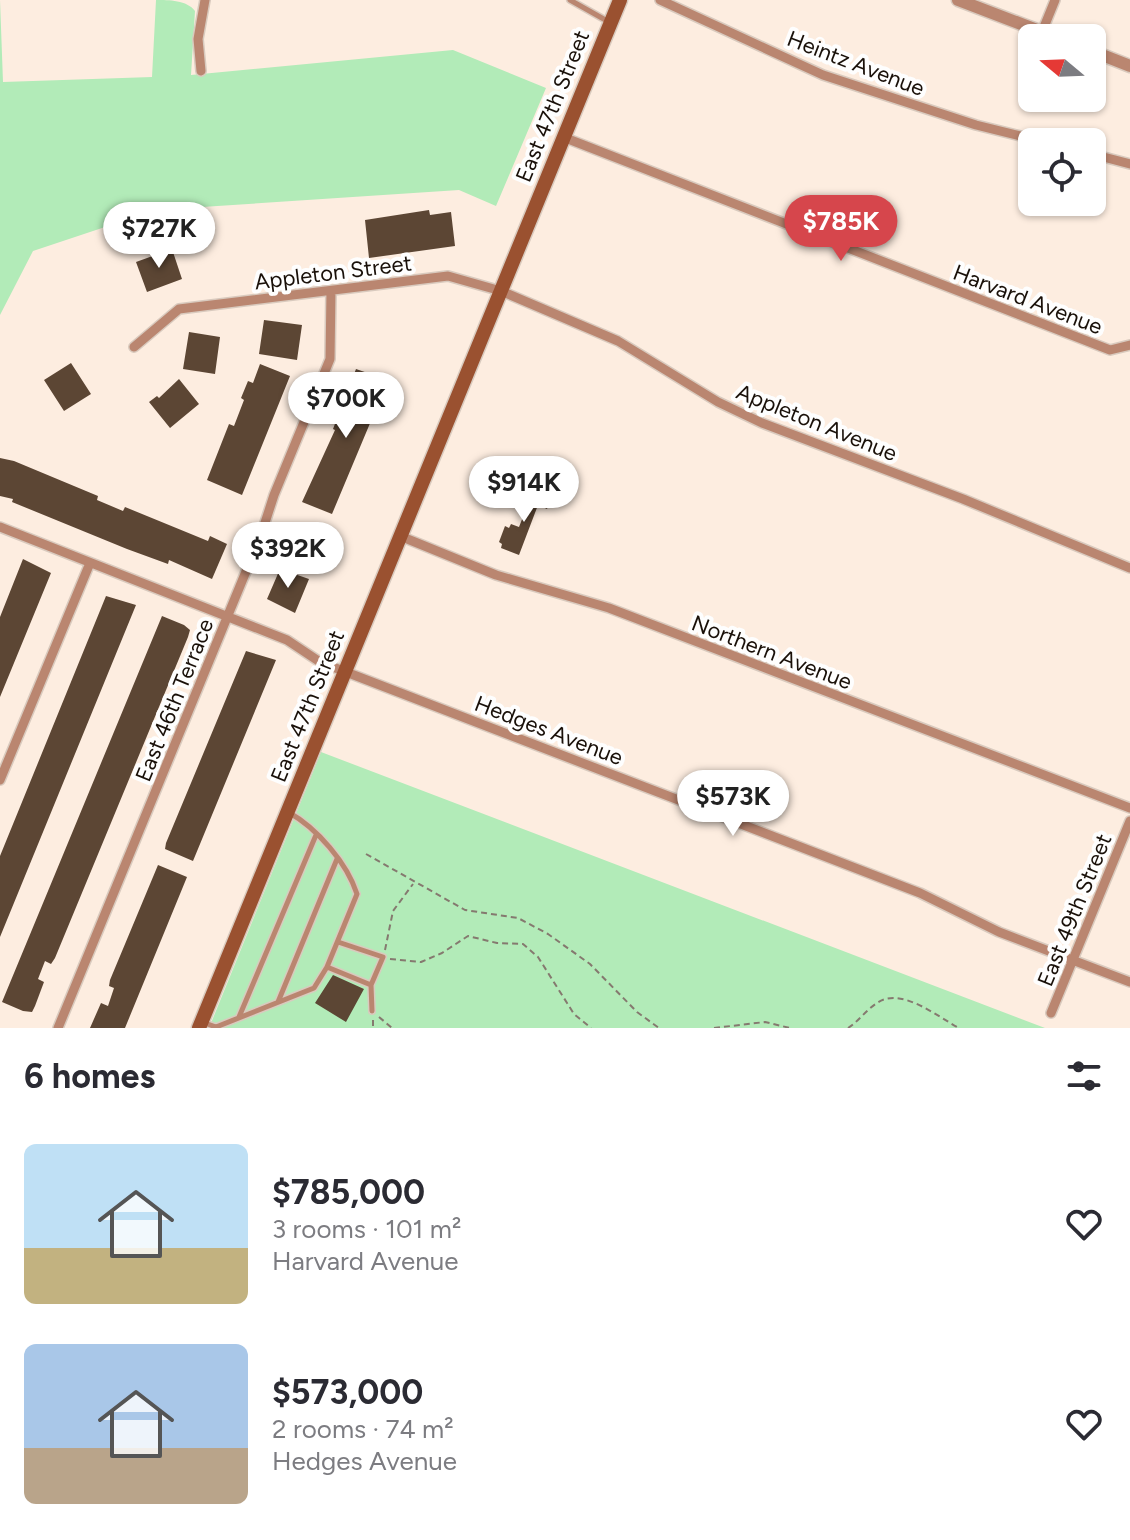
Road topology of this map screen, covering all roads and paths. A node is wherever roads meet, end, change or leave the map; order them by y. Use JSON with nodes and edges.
{"nodes":[{"id":1,"x":570,"y":0,"type":"edge"},
{"id":2,"x":620,"y":0,"type":"edge"},
{"id":3,"x":660,"y":0,"type":"edge"},
{"id":4,"x":958,"y":0,"type":"edge"},
{"id":5,"x":1055,"y":0,"type":"edge"},
{"id":6,"x":202,"y":1,"type":"edge"},
{"id":7,"x":610,"y":23,"type":"junction"},
{"id":8,"x":1021,"y":24,"type":"edge"},
{"id":9,"x":1045,"y":24,"type":"edge"},
{"id":10,"x":1106,"y":57,"type":"edge"},
{"id":11,"x":1130,"y":66,"type":"edge"},
{"id":12,"x":201,"y":71,"type":"dead end"},
{"id":13,"x":1018,"y":135,"type":"edge"},
{"id":14,"x":563,"y":137,"type":"junction"},
{"id":15,"x":1106,"y":158,"type":"edge"},
{"id":16,"x":1130,"y":164,"type":"edge"},
{"id":17,"x":331,"y":291,"type":"junction"},
{"id":18,"x":501,"y":291,"type":"junction"},
{"id":19,"x":1126,"y":346,"type":"edge"},
{"id":20,"x":134,"y":347,"type":"dead end"},
{"id":21,"x":0,"y":527,"type":"edge"},
{"id":22,"x":400,"y":536,"type":"junction"},
{"id":23,"x":90,"y":563,"type":"junction"},
{"id":24,"x":1130,"y":568,"type":"edge"},
{"id":25,"x":227,"y":617,"type":"junction"},
{"id":26,"x":345,"y":670,"type":"junction"},
{"id":27,"x":0,"y":780,"type":"edge"},
{"id":28,"x":1130,"y":808,"type":"edge"},
{"id":29,"x":288,"y":811,"type":"junction"},
{"id":30,"x":1130,"y":821,"type":"edge"},
{"id":31,"x":317,"y":834,"type":"junction"},
{"id":32,"x":366,"y":854,"type":"dead end"},
{"id":33,"x":337,"y":859,"type":"junction"},
{"id":34,"x":414,"y":883,"type":"junction"},
{"id":35,"x":338,"y":942,"type":"junction"},
{"id":36,"x":383,"y":957,"type":"junction"},
{"id":37,"x":1073,"y":960,"type":"junction"},
{"id":38,"x":327,"y":967,"type":"junction"},
{"id":39,"x":1130,"y":982,"type":"edge"},
{"id":40,"x":371,"y":985,"type":"junction"},
{"id":41,"x":278,"y":1003,"type":"junction"},
{"id":42,"x":372,"y":1011,"type":"joint"},
{"id":43,"x":1051,"y":1013,"type":"dead end"},
{"id":44,"x":239,"y":1018,"type":"junction"},
{"id":45,"x":200,"y":1025,"type":"edge"},
{"id":46,"x":58,"y":1028,"type":"edge"},
{"id":47,"x":392,"y":1028,"type":"edge"},
{"id":48,"x":591,"y":1028,"type":"edge"},
{"id":49,"x":659,"y":1028,"type":"edge"},
{"id":50,"x":714,"y":1028,"type":"edge"},
{"id":51,"x":790,"y":1028,"type":"edge"},
{"id":52,"x":848,"y":1028,"type":"edge"},
{"id":53,"x":959,"y":1028,"type":"edge"}],
"edges":[{"from":1,"to":7,"type":"lane"},
{"from":2,"to":7,"type":"main road","name":"East 47th Street"},
{"from":3,"to":13,"type":"street","name":"Heintz Avenue"},
{"from":4,"to":8,"type":"street"},
{"from":5,"to":9,"type":"street"},
{"from":6,"to":12,"type":"street"},
{"from":7,"to":14,"type":"main road","name":"East 47th Street"},
{"from":10,"to":11,"type":"street"},
{"from":14,"to":18,"type":"main road","name":"East 47th Street"},
{"from":14,"to":19,"type":"street","name":"Harvard Avenue"},
{"from":15,"to":16,"type":"street"},
{"from":17,"to":18,"type":"street","name":"Appleton Street"},
{"from":17,"to":20,"type":"street","name":"Appleton Street"},
{"from":17,"to":25,"type":"street","name":"East 46th Terrace"},
{"from":18,"to":22,"type":"main road","name":"East 47th Street"},
{"from":18,"to":24,"type":"street","name":"Appleton Avenue"},
{"from":21,"to":23,"type":"street","name":"Hedges Avenue"},
{"from":22,"to":26,"type":"main road","name":"East 47th Street"},
{"from":22,"to":28,"type":"street","name":"Northern Avenue"},
{"from":23,"to":25,"type":"street","name":"Hedges Avenue"},
{"from":23,"to":27,"type":"street"},
{"from":25,"to":26,"type":"street","name":"Hedges Avenue"},
{"from":25,"to":46,"type":"street","name":"East 46th Terrace"},
{"from":26,"to":29,"type":"main road","name":"East 47th Street"},
{"from":26,"to":37,"type":"street","name":"Hedges Avenue"},
{"from":29,"to":31,"type":"lane"},
{"from":29,"to":45,"type":"main road","name":"East 47th Street"},
{"from":30,"to":37,"type":"street","name":"East 49th Street"},
{"from":31,"to":33,"type":"lane"},
{"from":31,"to":44,"type":"lane"},
{"from":32,"to":34,"type":"path"},
{"from":33,"to":35,"type":"lane"},
{"from":33,"to":41,"type":"lane"},
{"from":34,"to":36,"type":"path"},
{"from":34,"to":49,"type":"path"},
{"from":35,"to":36,"type":"lane"},
{"from":35,"to":38,"type":"lane"},
{"from":36,"to":40,"type":"lane"},
{"from":36,"to":48,"type":"path"},
{"from":37,"to":39,"type":"street","name":"Hedges Avenue"},
{"from":37,"to":43,"type":"street","name":"East 49th Street"},
{"from":38,"to":40,"type":"lane"},
{"from":38,"to":41,"type":"lane"},
{"from":40,"to":42,"type":"lane"},
{"from":41,"to":44,"type":"lane"},
{"from":42,"to":47,"type":"path"},
{"from":44,"to":45,"type":"lane"},
{"from":50,"to":51,"type":"path"},
{"from":52,"to":53,"type":"path"}]}
